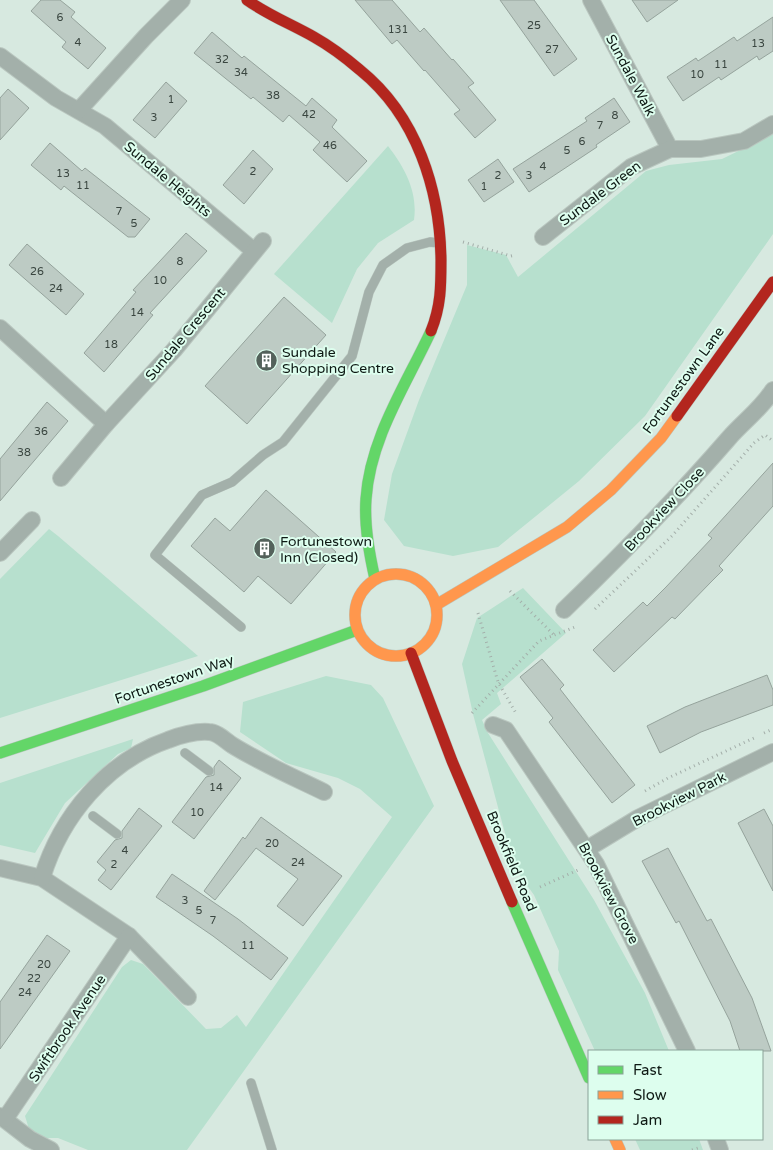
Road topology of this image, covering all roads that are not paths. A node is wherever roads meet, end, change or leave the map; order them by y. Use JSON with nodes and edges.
{"nodes":[{"id":1,"x":182,"y":0,"type":"edge"},
{"id":2,"x":247,"y":0,"type":"edge"},
{"id":3,"x":591,"y":0,"type":"edge"},
{"id":4,"x":0,"y":56,"type":"edge"},
{"id":5,"x":79,"y":110,"type":"junction"},
{"id":6,"x":773,"y":124,"type":"edge"},
{"id":7,"x":670,"y":149,"type":"junction"},
{"id":8,"x":543,"y":237,"type":"dead end"},
{"id":9,"x":442,"y":243,"type":"junction"},
{"id":10,"x":258,"y":246,"type":"joint"},
{"id":11,"x":773,"y":282,"type":"edge"},
{"id":12,"x":0,"y":328,"type":"edge"},
{"id":13,"x":773,"y":390,"type":"edge"},
{"id":14,"x":768,"y":410,"type":"edge"},
{"id":15,"x":106,"y":424,"type":"junction"},
{"id":16,"x":62,"y":478,"type":"dead end"},
{"id":17,"x":32,"y":520,"type":"dead end"},
{"id":18,"x":0,"y":553,"type":"edge"},
{"id":19,"x":375,"y":579,"type":"junction"},
{"id":20,"x":436,"y":605,"type":"junction"},
{"id":21,"x":564,"y":610,"type":"dead end"},
{"id":22,"x":241,"y":627,"type":"dead end"},
{"id":23,"x":357,"y":630,"type":"junction"},
{"id":24,"x":411,"y":653,"type":"junction"},
{"id":25,"x":493,"y":725,"type":"dead end"},
{"id":26,"x":773,"y":752,"type":"edge"},
{"id":27,"x":0,"y":753,"type":"edge"},
{"id":28,"x":185,"y":753,"type":"dead end"},
{"id":29,"x":209,"y":771,"type":"dead end"},
{"id":30,"x":324,"y":792,"type":"dead end"},
{"id":31,"x":93,"y":816,"type":"dead end"},
{"id":32,"x":118,"y":834,"type":"dead end"},
{"id":33,"x":587,"y":849,"type":"junction"},
{"id":34,"x":0,"y":868,"type":"edge"},
{"id":35,"x":42,"y":878,"type":"junction"},
{"id":36,"x":129,"y":936,"type":"junction"},
{"id":37,"x":188,"y":997,"type":"dead end"},
{"id":38,"x":687,"y":1050,"type":"edge"},
{"id":39,"x":588,"y":1076,"type":"edge"},
{"id":40,"x":251,"y":1082,"type":"dead end"},
{"id":41,"x":2,"y":1118,"type":"edge"},
{"id":42,"x":51,"y":1150,"type":"edge"},
{"id":43,"x":272,"y":1150,"type":"edge"}],
"edges":[{"from":1,"to":5,"type":"street"},
{"from":2,"to":9,"type":"street"},
{"from":3,"to":7,"type":"street","name":"Sundale Walk"},
{"from":4,"to":5,"type":"street","name":"Sundale Heights"},
{"from":5,"to":10,"type":"street","name":"Sundale Heights"},
{"from":6,"to":7,"type":"street","name":"Sundale Green"},
{"from":7,"to":8,"type":"street","name":"Sundale Green"},
{"from":9,"to":19,"type":"street"},
{"from":9,"to":22,"type":"lane"},
{"from":10,"to":15,"type":"street","name":"Sundale Crescent"},
{"from":11,"to":20,"type":"street","name":"Fortunestown Lane"},
{"from":12,"to":15,"type":"street"},
{"from":13,"to":14,"type":"street","name":"Brookview Close"},
{"from":14,"to":21,"type":"street","name":"Brookview Close"},
{"from":15,"to":16,"type":"street","name":"Sundale Crescent"},
{"from":17,"to":18,"type":"street"},
{"from":19,"to":20,"type":"street"},
{"from":19,"to":23,"type":"street"},
{"from":20,"to":24,"type":"street"},
{"from":23,"to":24,"type":"street"},
{"from":23,"to":27,"type":"street","name":"Fortunestown Way"},
{"from":24,"to":39,"type":"street","name":"Brookfield Road"},
{"from":25,"to":33,"type":"street","name":"Brookview Grove"},
{"from":26,"to":33,"type":"street","name":"Brookview Park"},
{"from":28,"to":29,"type":"lane"},
{"from":30,"to":35,"type":"street"},
{"from":31,"to":32,"type":"lane"},
{"from":33,"to":38,"type":"street","name":"Brookview Grove"},
{"from":34,"to":35,"type":"street"},
{"from":35,"to":36,"type":"street"},
{"from":36,"to":37,"type":"street"},
{"from":36,"to":41,"type":"street","name":"Swiftbrook Avenue"},
{"from":40,"to":43,"type":"lane"},
{"from":41,"to":42,"type":"street"}]}
